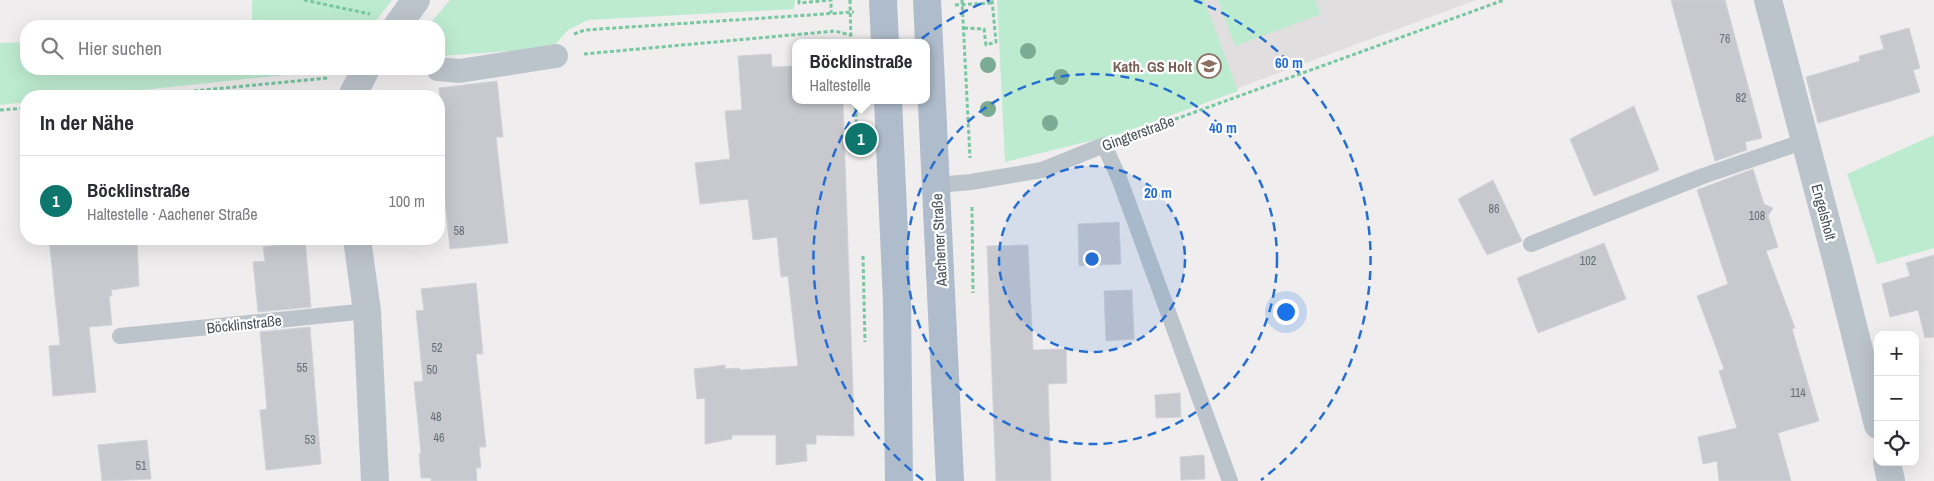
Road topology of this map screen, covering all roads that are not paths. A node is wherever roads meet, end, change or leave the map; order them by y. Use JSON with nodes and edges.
{"nodes":[{"id":1,"x":927,"y":0,"type":"edge"},
{"id":2,"x":1768,"y":0,"type":"edge"},
{"id":3,"x":871,"y":6,"type":"edge"},
{"id":4,"x":883,"y":39,"type":"edge"},
{"id":5,"x":929,"y":39,"type":"edge"},
{"id":6,"x":556,"y":56,"type":"road end"},
{"id":7,"x":930,"y":56,"type":"edge"},
{"id":8,"x":445,"y":70,"type":"edge"},
{"id":9,"x":888,"y":104,"type":"edge"},
{"id":10,"x":1805,"y":141,"type":"junction"},
{"id":11,"x":937,"y":186,"type":"junction"},
{"id":12,"x":1531,"y":244,"type":"dead end"},
{"id":13,"x":358,"y":245,"type":"edge"},
{"id":14,"x":367,"y":311,"type":"junction"},
{"id":15,"x":120,"y":336,"type":"dead end"},
{"id":16,"x":1877,"y":421,"type":"edge"},
{"id":17,"x":1888,"y":466,"type":"edge"},
{"id":18,"x":375,"y":481,"type":"edge"},
{"id":19,"x":899,"y":481,"type":"edge"},
{"id":20,"x":950,"y":481,"type":"edge"},
{"id":21,"x":1230,"y":481,"type":"edge"},
{"id":22,"x":1891,"y":481,"type":"edge"}],
"edges":[{"from":1,"to":5,"type":"main road","name":"Aachener Straße"},
{"from":2,"to":10,"type":"street","name":"Engelsholt"},
{"from":3,"to":4,"type":"main road"},
{"from":6,"to":8,"type":"street"},
{"from":7,"to":11,"type":"main road","name":"Aachener Straße"},
{"from":9,"to":19,"type":"main road"},
{"from":10,"to":12,"type":"lane"},
{"from":10,"to":16,"type":"street","name":"Engelsholt"},
{"from":11,"to":20,"type":"main road","name":"Aachener Straße"},
{"from":11,"to":21,"type":"lane","name":"Gingterstraße"},
{"from":13,"to":14,"type":"street"},
{"from":14,"to":15,"type":"lane","name":"Böcklinstraße"},
{"from":14,"to":18,"type":"street"},
{"from":17,"to":22,"type":"street"}]}
